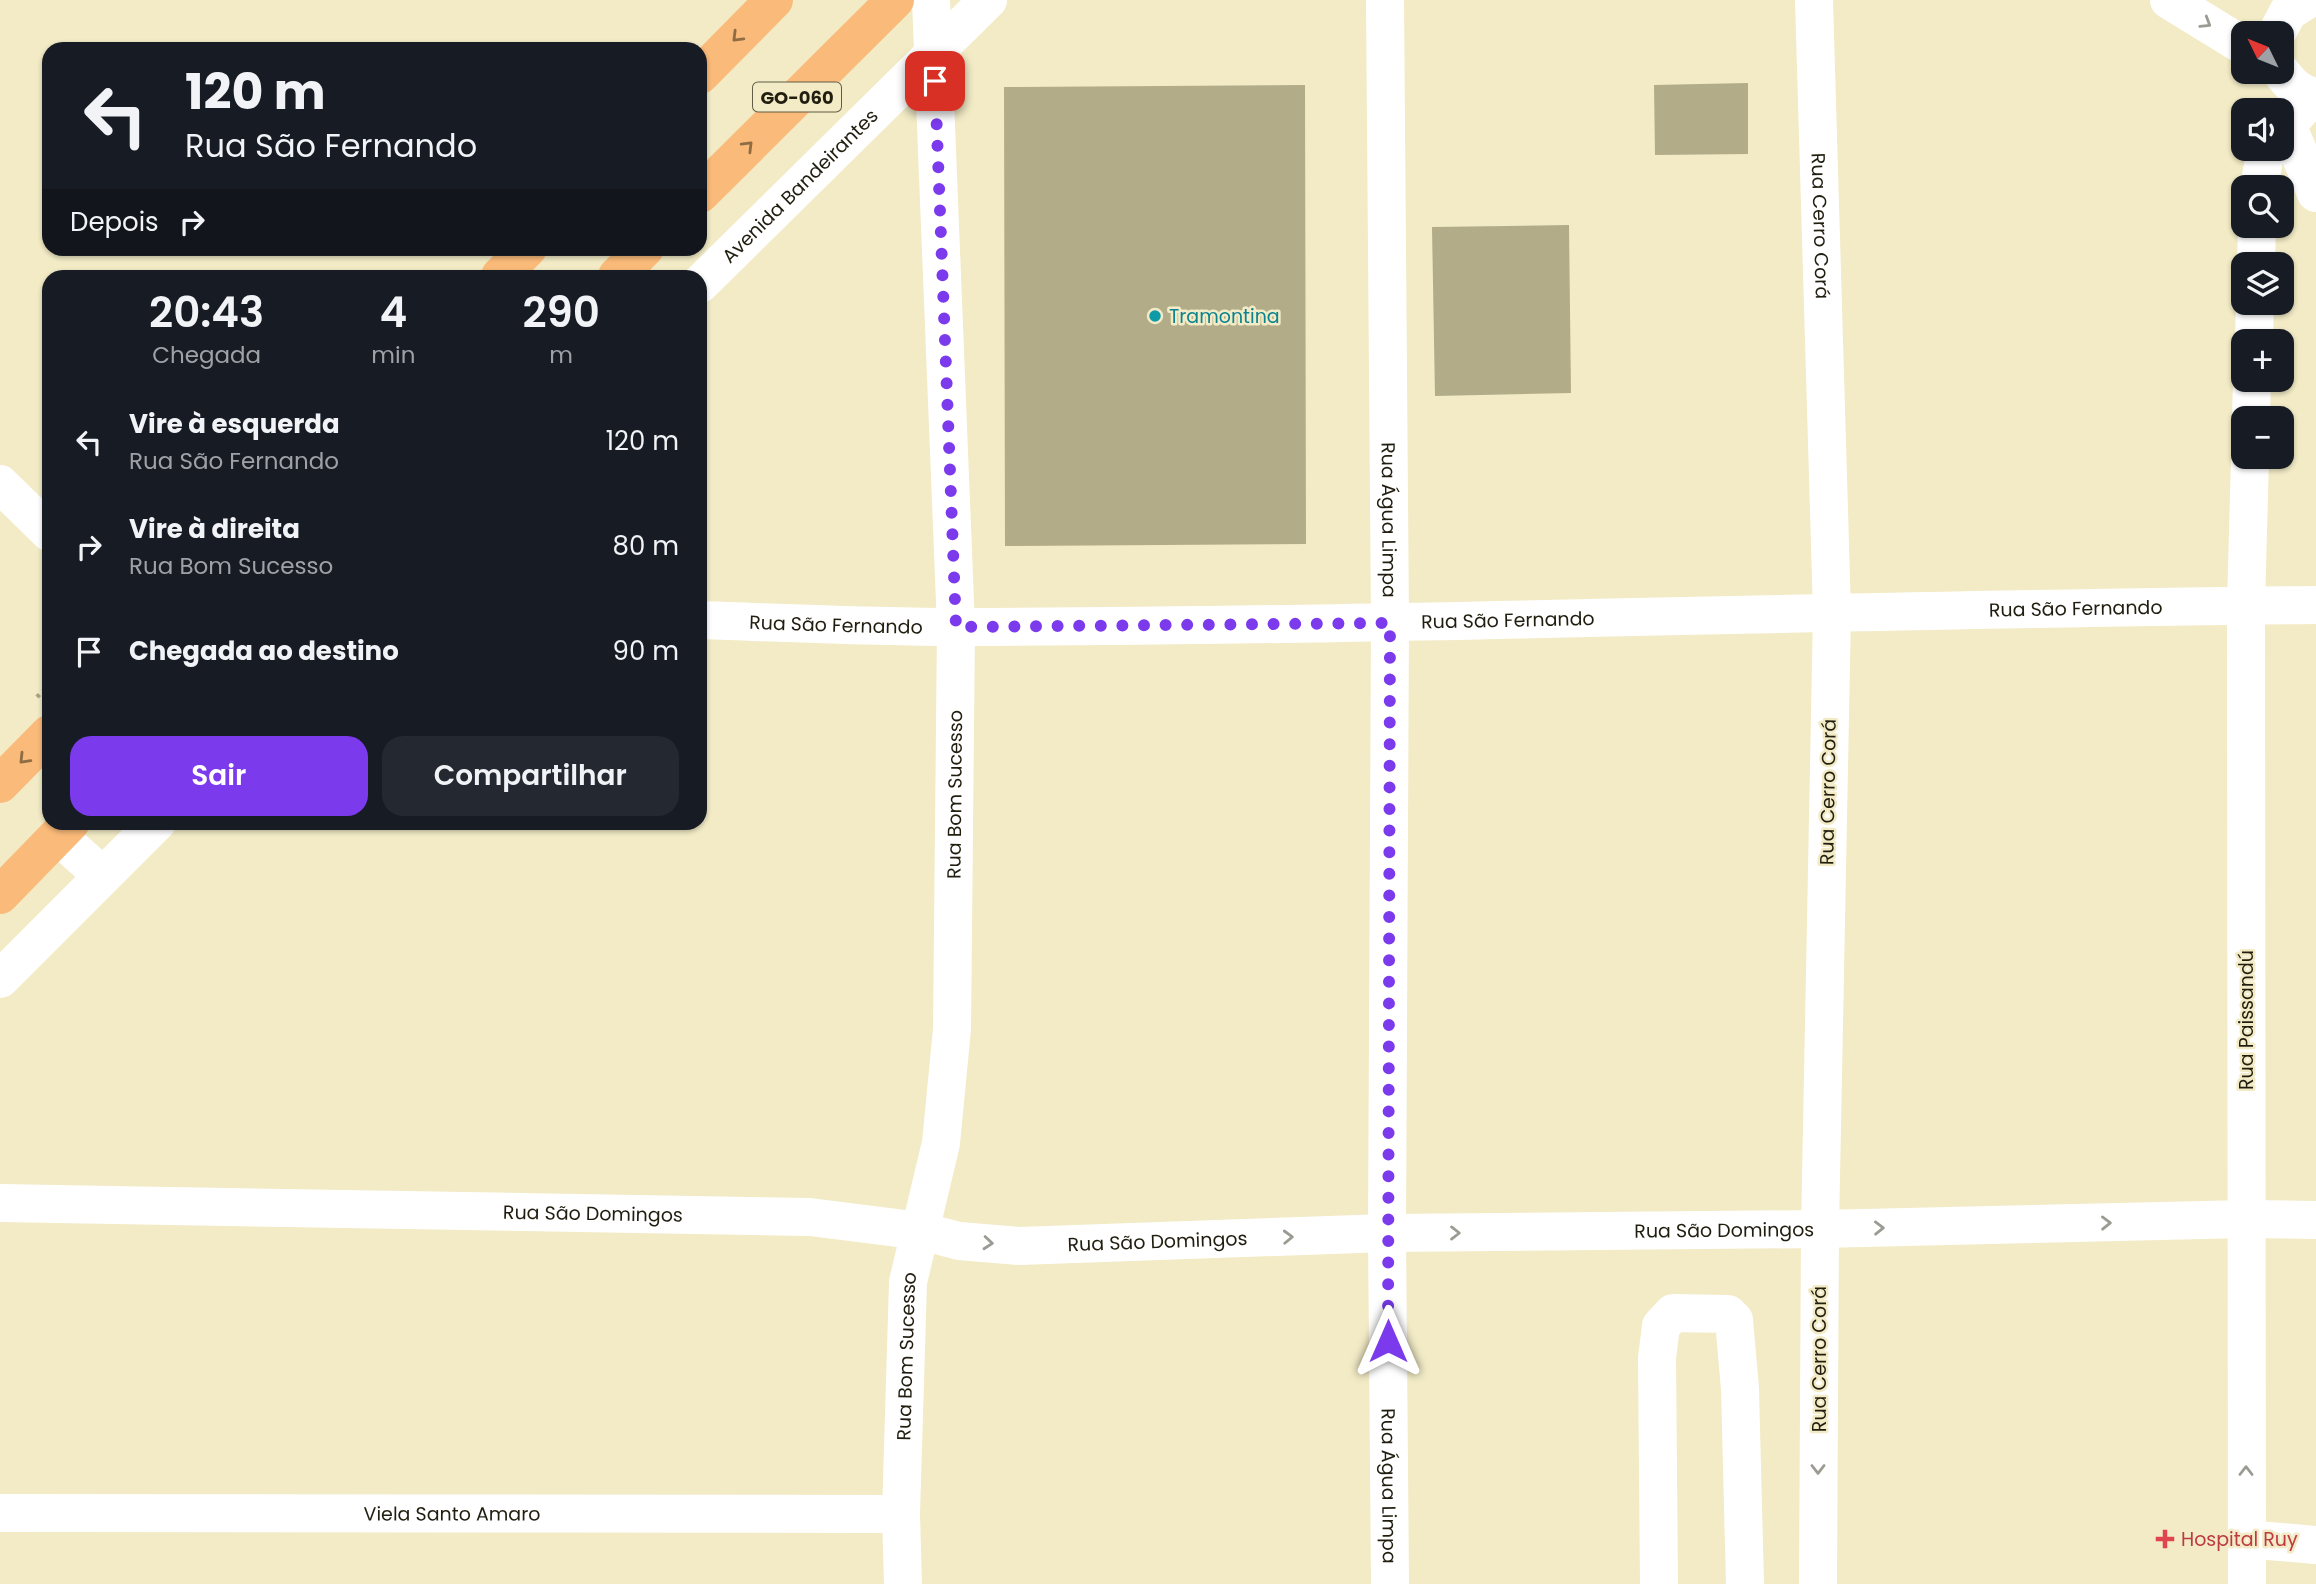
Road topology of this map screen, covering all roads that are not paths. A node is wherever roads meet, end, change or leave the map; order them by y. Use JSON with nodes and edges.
{"nodes":[{"id":1,"x":774,"y":0,"type":"edge"},
{"id":2,"x":895,"y":0,"type":"edge"},
{"id":3,"x":931,"y":0,"type":"edge"},
{"id":4,"x":988,"y":0,"type":"edge"},
{"id":5,"x":1385,"y":0,"type":"edge"},
{"id":6,"x":1815,"y":0,"type":"edge"},
{"id":7,"x":2169,"y":0,"type":"edge"},
{"id":8,"x":2307,"y":0,"type":"edge"},
{"id":9,"x":2283,"y":21,"type":"edge"},
{"id":10,"x":2231,"y":38,"type":"edge"},
{"id":11,"x":934,"y":54,"type":"junction"},
{"id":12,"x":707,"y":68,"type":"edge"},
{"id":13,"x":2294,"y":121,"type":"edge"},
{"id":14,"x":707,"y":187,"type":"edge"},
{"id":15,"x":2316,"y":193,"type":"edge"},
{"id":16,"x":520,"y":256,"type":"edge"},
{"id":17,"x":637,"y":256,"type":"edge"},
{"id":18,"x":506,"y":270,"type":"edge"},
{"id":19,"x":623,"y":270,"type":"edge"},
{"id":20,"x":707,"y":277,"type":"edge"},
{"id":21,"x":2250,"y":469,"type":"edge"},
{"id":22,"x":0,"y":484,"type":"edge"},
{"id":23,"x":42,"y":525,"type":"edge"},
{"id":24,"x":2316,"y":605,"type":"edge"},
{"id":25,"x":2246,"y":606,"type":"junction"},
{"id":26,"x":1832,"y":613,"type":"junction"},
{"id":27,"x":707,"y":621,"type":"edge"},
{"id":28,"x":1390,"y":623,"type":"junction"},
{"id":29,"x":956,"y":627,"type":"junction"},
{"id":30,"x":42,"y":741,"type":"edge"},
{"id":31,"x":0,"y":784,"type":"edge"},
{"id":32,"x":63,"y":830,"type":"edge"},
{"id":33,"x":65,"y":830,"type":"edge"},
{"id":34,"x":149,"y":830,"type":"edge"},
{"id":35,"x":103,"y":876,"type":"junction"},
{"id":36,"x":0,"y":895,"type":"edge"},
{"id":37,"x":0,"y":979,"type":"edge"},
{"id":38,"x":0,"y":1203,"type":"edge"},
{"id":39,"x":2246,"y":1219,"type":"junction"},
{"id":40,"x":2316,"y":1220,"type":"edge"},
{"id":41,"x":1820,"y":1230,"type":"junction"},
{"id":42,"x":921,"y":1231,"type":"junction"},
{"id":43,"x":1387,"y":1233,"type":"junction"},
{"id":44,"x":0,"y":1513,"type":"edge"},
{"id":45,"x":901,"y":1514,"type":"junction"},
{"id":46,"x":2246,"y":1539,"type":"junction"},
{"id":47,"x":2316,"y":1545,"type":"edge"},
{"id":48,"x":903,"y":1584,"type":"edge"},
{"id":49,"x":1390,"y":1584,"type":"edge"},
{"id":50,"x":1659,"y":1584,"type":"edge"},
{"id":51,"x":1745,"y":1584,"type":"edge"},
{"id":52,"x":1818,"y":1584,"type":"edge"},
{"id":53,"x":2246,"y":1584,"type":"edge"}],
"edges":[{"from":1,"to":12,"type":"main road","one_way":true},
{"from":14,"to":2,"type":"main road","name":"GO-060","number":"GO-060","one_way":true},
{"from":3,"to":11,"type":"street","name":"Rua Bom Sucesso"},
{"from":4,"to":11,"type":"street","name":"Avenida Bandeirantes"},
{"from":5,"to":28,"type":"street","name":"Rua Água Limpa"},
{"from":6,"to":26,"type":"street","name":"Rua Cerro Corá"},
{"from":7,"to":10,"type":"street","one_way":true},
{"from":8,"to":9,"type":"street"},
{"from":11,"to":20,"type":"street","name":"Avenida Bandeirantes"},
{"from":11,"to":29,"type":"street","name":"Rua Bom Sucesso"},
{"from":13,"to":15,"type":"street"},
{"from":16,"to":18,"type":"main road"},
{"from":17,"to":19,"type":"main road"},
{"from":21,"to":25,"type":"street","name":"Rua Paissandú"},
{"from":22,"to":23,"type":"street"},
{"from":24,"to":25,"type":"street","name":"Rua São Fernando"},
{"from":25,"to":26,"type":"street","name":"Rua São Fernando"},
{"from":25,"to":39,"type":"street","name":"Rua Paissandú"},
{"from":26,"to":28,"type":"street","name":"Rua São Fernando"},
{"from":26,"to":41,"type":"street","name":"Rua Cerro Corá"},
{"from":27,"to":29,"type":"street","name":"Rua São Fernando"},
{"from":28,"to":29,"type":"street","name":"Rua São Fernando"},
{"from":28,"to":43,"type":"street","name":"Rua Água Limpa"},
{"from":29,"to":42,"type":"street","name":"Rua Bom Sucesso"},
{"from":30,"to":31,"type":"main road","one_way":true},
{"from":32,"to":36,"type":"main road"},
{"from":33,"to":35,"type":"street"},
{"from":34,"to":35,"type":"street"},
{"from":35,"to":37,"type":"street"},
{"from":38,"to":42,"type":"street","name":"Rua São Domingos"},
{"from":39,"to":40,"type":"street","name":"Rua São Domingos"},
{"from":41,"to":39,"type":"street","name":"Rua São Domingos","one_way":true},
{"from":46,"to":39,"type":"street","name":"Rua Paissandú","one_way":true},
{"from":43,"to":41,"type":"street","name":"Rua São Domingos","one_way":true},
{"from":41,"to":52,"type":"street","name":"Rua Cerro Corá","one_way":true},
{"from":42,"to":43,"type":"street","name":"Rua São Domingos","one_way":true},
{"from":42,"to":45,"type":"street","name":"Rua Bom Sucesso"},
{"from":43,"to":49,"type":"street","name":"Rua Água Limpa"},
{"from":44,"to":45,"type":"street","name":"Viela Santo Amaro"},
{"from":45,"to":48,"type":"street","name":"Rua Bom Sucesso"},
{"from":46,"to":47,"type":"street"},
{"from":46,"to":53,"type":"street","name":"Rua Paissandú"},
{"from":50,"to":51,"type":"street"}]}
